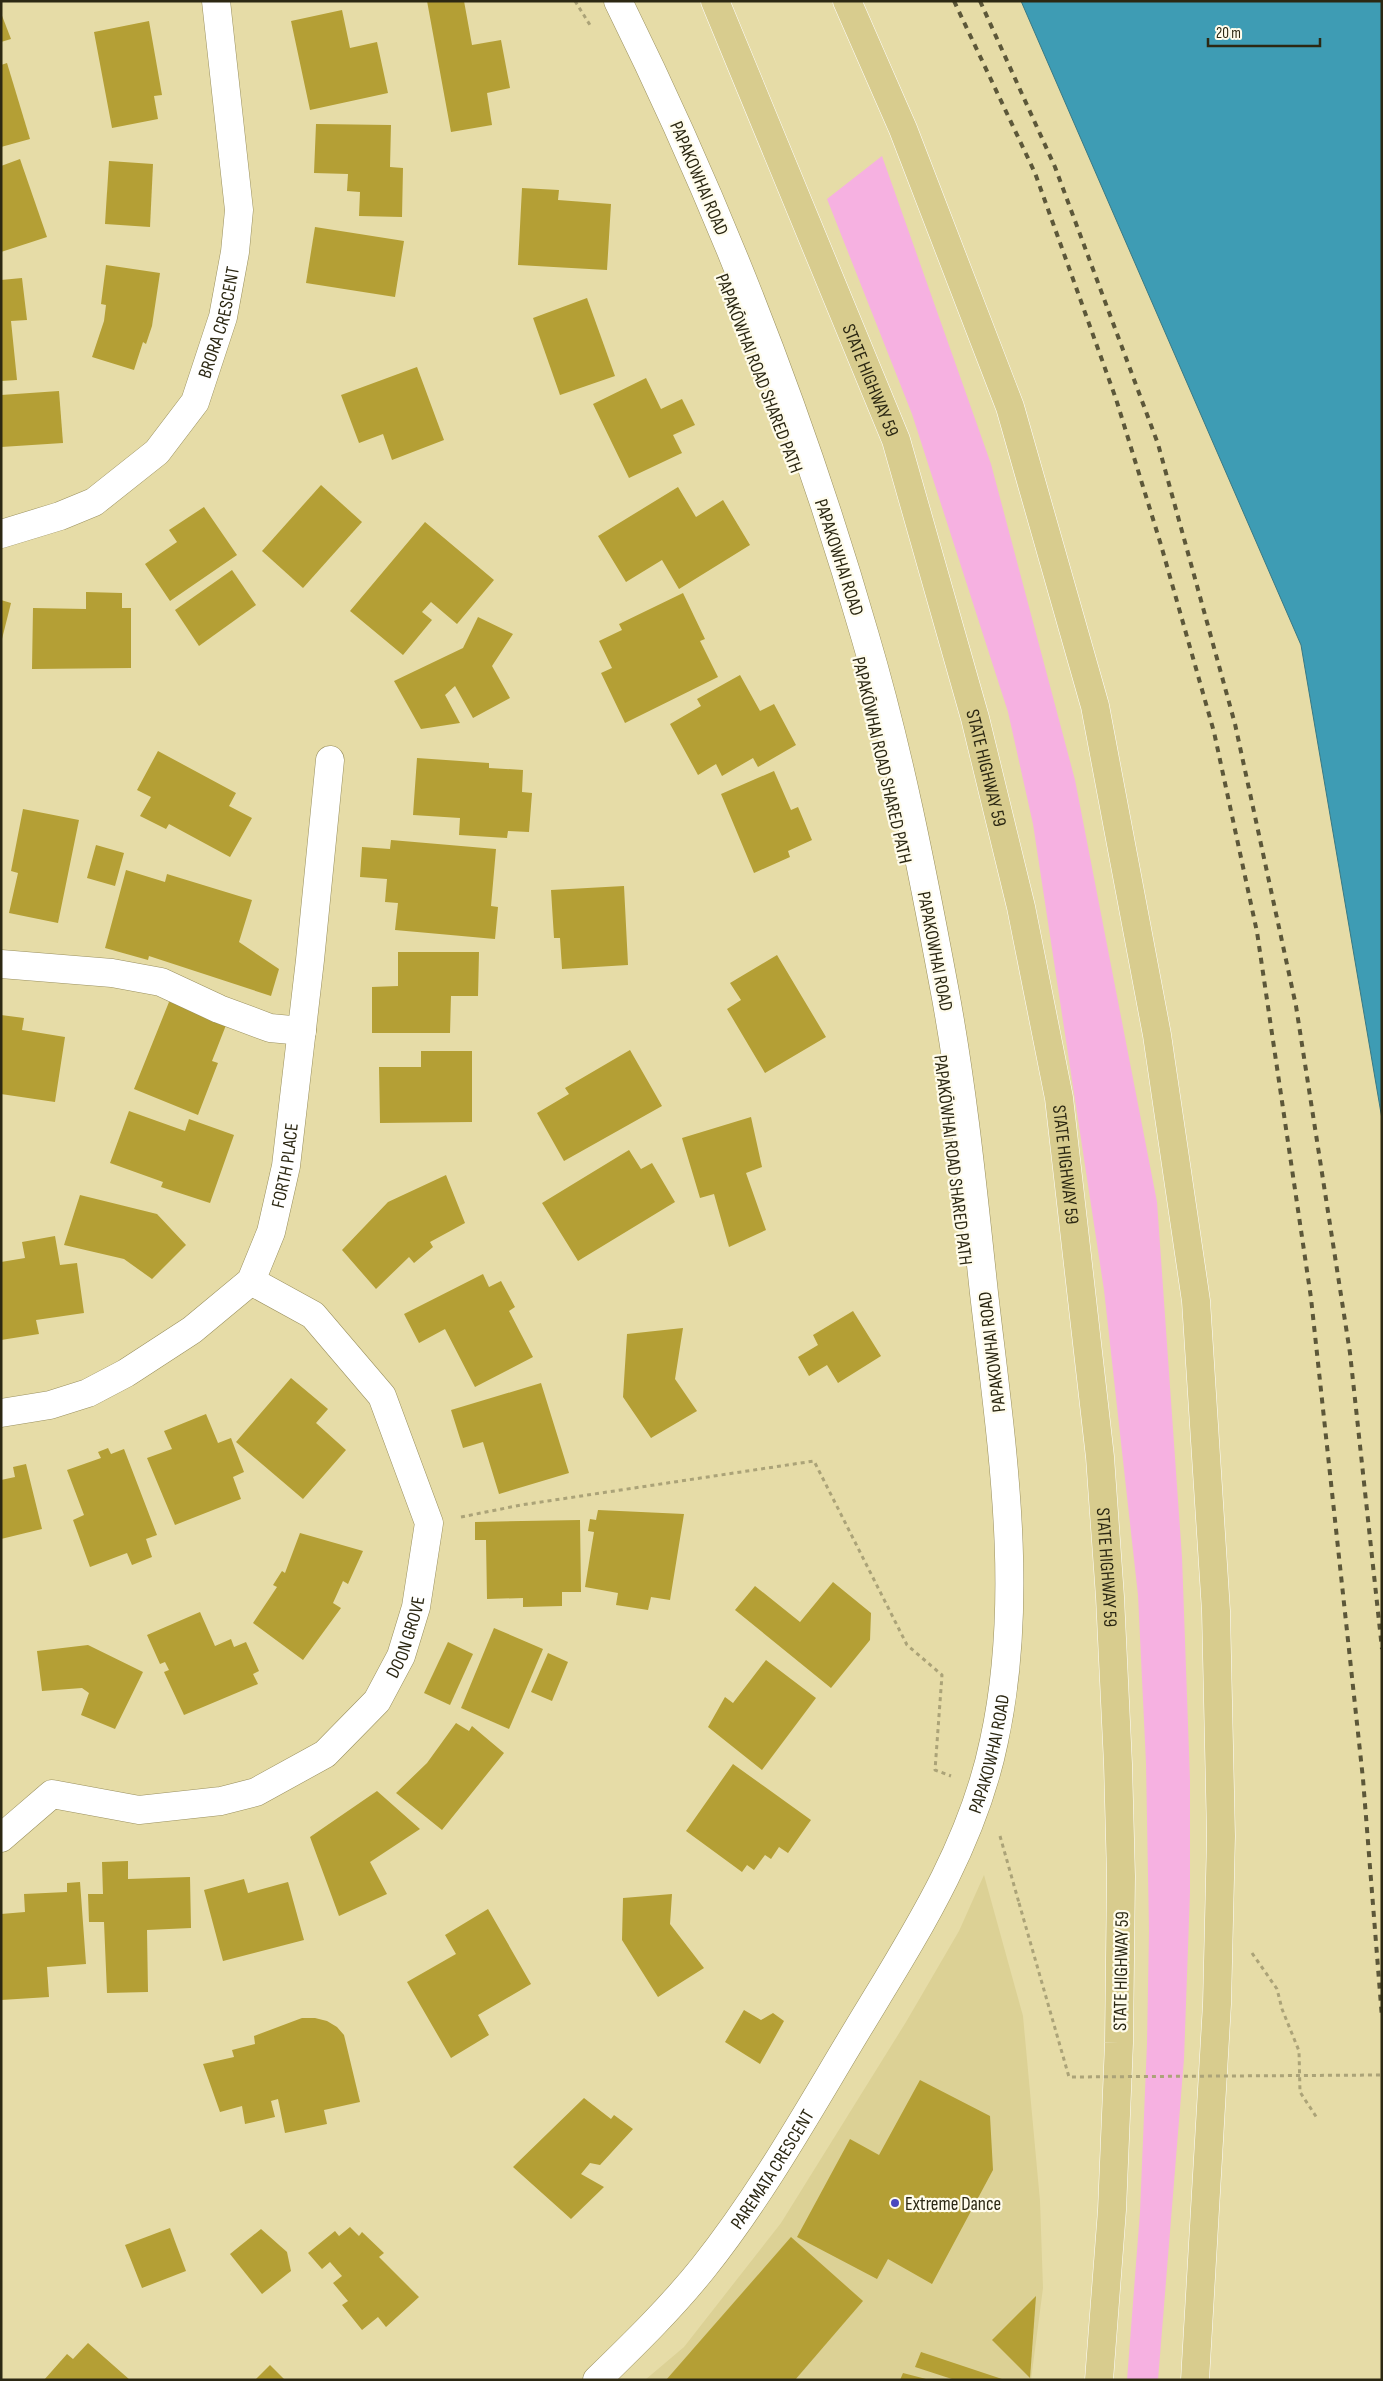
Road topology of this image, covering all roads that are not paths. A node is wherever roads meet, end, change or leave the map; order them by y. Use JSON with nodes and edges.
{"nodes":[{"id":1,"x":216,"y":1,"type":"edge"},
{"id":2,"x":618,"y":1,"type":"edge"},
{"id":3,"x":715,"y":1,"type":"edge"},
{"id":4,"x":847,"y":1,"type":"edge"},
{"id":5,"x":1,"y":534,"type":"edge"},
{"id":6,"x":330,"y":760,"type":"dead end"},
{"id":7,"x":1,"y":964,"type":"edge"},
{"id":8,"x":302,"y":1031,"type":"junction"},
{"id":9,"x":251,"y":1281,"type":"junction"},
{"id":10,"x":1,"y":1414,"type":"edge"},
{"id":11,"x":1,"y":1838,"type":"edge"},
{"id":12,"x":916,"y":1934,"type":"joint"},
{"id":13,"x":597,"y":2380,"type":"edge"},
{"id":14,"x":1099,"y":2380,"type":"edge"},
{"id":15,"x":1195,"y":2380,"type":"edge"}],
"edges":[{"from":1,"to":5,"type":"street","name":"BRORA CRESCENT"},
{"from":2,"to":12,"type":"street","name":"PAPAKOWHAI ROAD"},
{"from":3,"to":14,"type":"main road","name":"STATE HIGHWAY 59"},
{"from":4,"to":15,"type":"main road"},
{"from":6,"to":8,"type":"street","name":"FORTH PLACE"},
{"from":7,"to":8,"type":"street"},
{"from":8,"to":9,"type":"street","name":"FORTH PLACE"},
{"from":9,"to":10,"type":"street","name":"FORTH PLACE"},
{"from":9,"to":11,"type":"street","name":"DOON GROVE"},
{"from":12,"to":13,"type":"street","name":"PAREMATA CRESCENT"}]}
